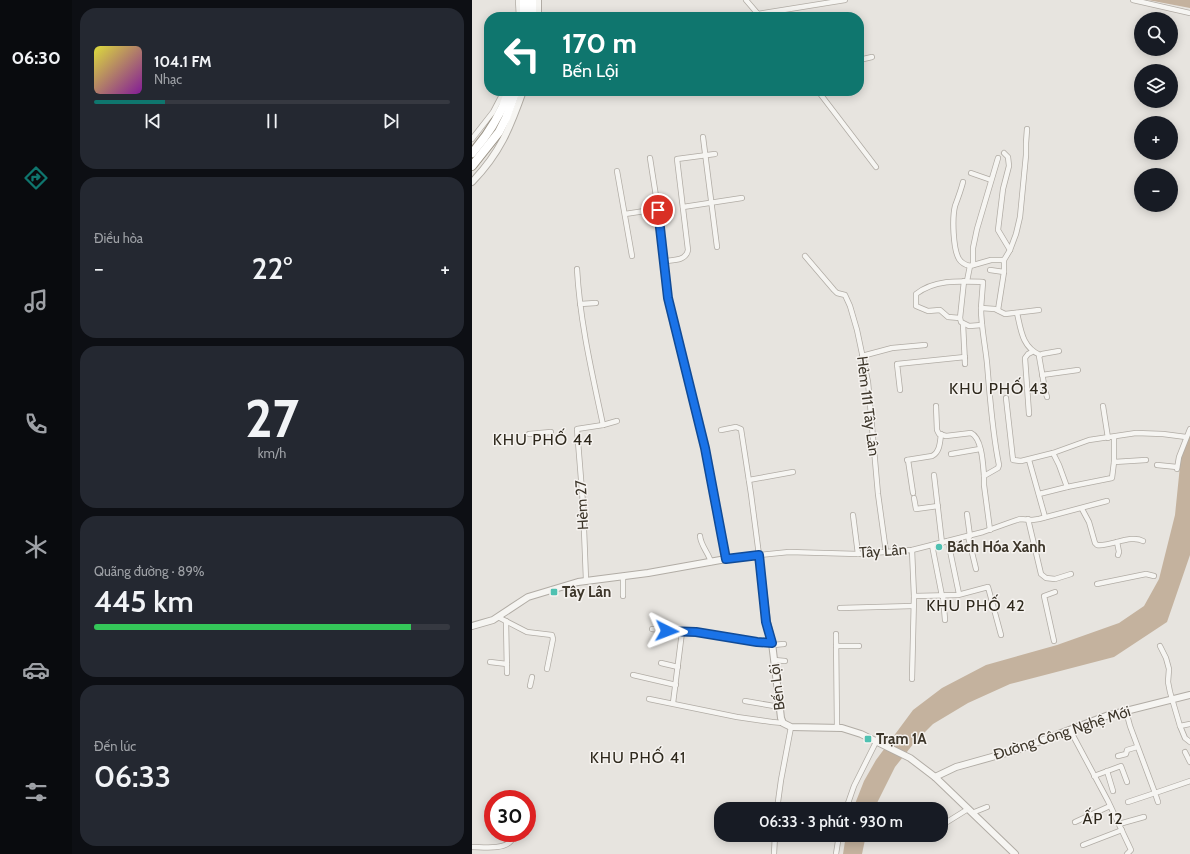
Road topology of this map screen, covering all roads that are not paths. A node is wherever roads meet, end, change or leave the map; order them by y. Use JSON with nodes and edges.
{"nodes":[{"id":1,"x":518,"y":0,"type":"edge"},
{"id":2,"x":524,"y":0,"type":"edge"},
{"id":3,"x":532,"y":0,"type":"edge"},
{"id":4,"x":538,"y":0,"type":"edge"},
{"id":5,"x":746,"y":0,"type":"edge"},
{"id":6,"x":845,"y":0,"type":"edge"},
{"id":7,"x":1133,"y":0,"type":"edge"},
{"id":8,"x":519,"y":12,"type":"edge"},
{"id":9,"x":524,"y":12,"type":"edge"},
{"id":10,"x":532,"y":12,"type":"edge"},
{"id":11,"x":538,"y":12,"type":"edge"},
{"id":12,"x":756,"y":12,"type":"edge"},
{"id":13,"x":781,"y":12,"type":"edge"},
{"id":14,"x":1190,"y":13,"type":"edge"},
{"id":15,"x":872,"y":57,"type":"dead end"},
{"id":16,"x":864,"y":59,"type":"edge"},
{"id":17,"x":501,"y":96,"type":"edge"},
{"id":18,"x":507,"y":96,"type":"edge"},
{"id":19,"x":514,"y":96,"type":"edge"},
{"id":20,"x":521,"y":96,"type":"edge"},
{"id":21,"x":822,"y":96,"type":"edge"},
{"id":22,"x":1027,"y":129,"type":"dead end"},
{"id":23,"x":703,"y":137,"type":"dead end"},
{"id":24,"x":484,"y":138,"type":"junction"},
{"id":25,"x":472,"y":139,"type":"edge"},
{"id":26,"x":472,"y":148,"type":"edge"},
{"id":27,"x":472,"y":153,"type":"edge"},
{"id":28,"x":1004,"y":153,"type":"dead end"},
{"id":29,"x":715,"y":154,"type":"dead end"},
{"id":30,"x":705,"y":156,"type":"junction"},
{"id":31,"x":650,"y":158,"type":"dead end"},
{"id":32,"x":998,"y":158,"type":"dead end"},
{"id":33,"x":472,"y":166,"type":"edge"},
{"id":34,"x":876,"y":167,"type":"dead end"},
{"id":35,"x":617,"y":171,"type":"dead end"},
{"id":36,"x":971,"y":173,"type":"dead end"},
{"id":37,"x":990,"y":179,"type":"junction"},
{"id":38,"x":472,"y":182,"type":"edge"},
{"id":39,"x":963,"y":182,"type":"dead end"},
{"id":40,"x":742,"y":198,"type":"dead end"},
{"id":41,"x":712,"y":203,"type":"junction"},
{"id":42,"x":683,"y":207,"type":"junction"},
{"id":43,"x":658,"y":210,"type":"junction"},
{"id":44,"x":625,"y":214,"type":"junction"},
{"id":45,"x":716,"y":247,"type":"dead end"},
{"id":46,"x":1010,"y":250,"type":"junction"},
{"id":47,"x":632,"y":256,"type":"dead end"},
{"id":48,"x":805,"y":256,"type":"dead end"},
{"id":49,"x":1004,"y":260,"type":"junction"},
{"id":50,"x":664,"y":261,"type":"junction"},
{"id":51,"x":971,"y":265,"type":"junction"},
{"id":52,"x":577,"y":269,"type":"dead end"},
{"id":53,"x":990,"y":270,"type":"dead end"},
{"id":54,"x":1004,"y":272,"type":"junction"},
{"id":55,"x":966,"y":281,"type":"junction"},
{"id":56,"x":596,"y":303,"type":"dead end"},
{"id":57,"x":580,"y":304,"type":"junction"},
{"id":58,"x":981,"y":308,"type":"junction"},
{"id":59,"x":998,"y":310,"type":"junction"},
{"id":60,"x":1039,"y":310,"type":"dead end"},
{"id":61,"x":1017,"y":313,"type":"junction"},
{"id":62,"x":960,"y":318,"type":"junction"},
{"id":63,"x":963,"y":324,"type":"junction"},
{"id":64,"x":982,"y":325,"type":"junction"},
{"id":65,"x":925,"y":345,"type":"dead end"},
{"id":66,"x":1059,"y":351,"type":"dead end"},
{"id":67,"x":1032,"y":352,"type":"junction"},
{"id":68,"x":1040,"y":355,"type":"junction"},
{"id":69,"x":862,"y":356,"type":"junction"},
{"id":70,"x":965,"y":358,"type":"junction"},
{"id":71,"x":965,"y":364,"type":"dead end"},
{"id":72,"x":1078,"y":370,"type":"dead end"},
{"id":73,"x":1042,"y":375,"type":"junction"},
{"id":74,"x":900,"y":390,"type":"dead end"},
{"id":75,"x":1047,"y":397,"type":"dead end"},
{"id":76,"x":1006,"y":398,"type":"dead end"},
{"id":77,"x":936,"y":406,"type":"dead end"},
{"id":78,"x":1104,"y":406,"type":"dead end"},
{"id":79,"x":1029,"y":414,"type":"dead end"},
{"id":80,"x":617,"y":421,"type":"dead end"},
{"id":81,"x":604,"y":425,"type":"junction"},
{"id":82,"x":1190,"y":429,"type":"edge"},
{"id":83,"x":721,"y":430,"type":"dead end"},
{"id":84,"x":551,"y":432,"type":"dead end"},
{"id":85,"x":529,"y":434,"type":"dead end"},
{"id":86,"x":941,"y":434,"type":"junction"},
{"id":87,"x":1114,"y":437,"type":"junction"},
{"id":88,"x":1186,"y":437,"type":"junction"},
{"id":89,"x":1108,"y":438,"type":"junction"},
{"id":90,"x":980,"y":449,"type":"junction"},
{"id":91,"x":1054,"y":453,"type":"junction"},
{"id":92,"x":951,"y":454,"type":"dead end"},
{"id":93,"x":1029,"y":460,"type":"junction"},
{"id":94,"x":1146,"y":460,"type":"dead end"},
{"id":95,"x":1114,"y":462,"type":"junction"},
{"id":96,"x":1157,"y":465,"type":"dead end"},
{"id":97,"x":793,"y":472,"type":"dead end"},
{"id":98,"x":934,"y":475,"type":"dead end"},
{"id":99,"x":984,"y":476,"type":"junction"},
{"id":100,"x":749,"y":480,"type":"junction"},
{"id":101,"x":1067,"y":487,"type":"junction"},
{"id":102,"x":1039,"y":494,"type":"junction"},
{"id":103,"x":1107,"y":502,"type":"dead end"},
{"id":104,"x":938,"y":506,"type":"junction"},
{"id":105,"x":1082,"y":508,"type":"junction"},
{"id":106,"x":968,"y":514,"type":"dead end"},
{"id":107,"x":853,"y":515,"type":"dead end"},
{"id":108,"x":1046,"y":517,"type":"junction"},
{"id":109,"x":1028,"y":519,"type":"junction"},
{"id":110,"x":990,"y":530,"type":"junction"},
{"id":111,"x":700,"y":536,"type":"dead end"},
{"id":112,"x":969,"y":536,"type":"junction"},
{"id":113,"x":948,"y":541,"type":"junction"},
{"id":114,"x":1143,"y":541,"type":"dead end"},
{"id":115,"x":1117,"y":542,"type":"junction"},
{"id":116,"x":942,"y":543,"type":"junction"},
{"id":117,"x":932,"y":545,"type":"junction"},
{"id":118,"x":912,"y":550,"type":"junction"},
{"id":119,"x":886,"y":552,"type":"junction"},
{"id":120,"x":858,"y":554,"type":"junction"},
{"id":121,"x":759,"y":555,"type":"junction"},
{"id":122,"x":1118,"y":555,"type":"dead end"},
{"id":123,"x":726,"y":559,"type":"junction"},
{"id":124,"x":711,"y":562,"type":"junction"},
{"id":125,"x":976,"y":568,"type":"dead end"},
{"id":126,"x":1071,"y":574,"type":"dead end"},
{"id":127,"x":624,"y":576,"type":"junction"},
{"id":128,"x":1154,"y":576,"type":"dead end"},
{"id":129,"x":586,"y":580,"type":"junction"},
{"id":130,"x":1097,"y":584,"type":"dead end"},
{"id":131,"x":1055,"y":592,"type":"dead end"},
{"id":132,"x":959,"y":594,"type":"junction"},
{"id":133,"x":623,"y":596,"type":"dead end"},
{"id":134,"x":914,"y":596,"type":"junction"},
{"id":135,"x":943,"y":596,"type":"junction"},
{"id":136,"x":914,"y":606,"type":"junction"},
{"id":137,"x":840,"y":608,"type":"dead end"},
{"id":138,"x":498,"y":617,"type":"junction"},
{"id":139,"x":945,"y":620,"type":"dead end"},
{"id":140,"x":506,"y":621,"type":"junction"},
{"id":141,"x":472,"y":626,"type":"edge"},
{"id":142,"x":652,"y":629,"type":"dead end"},
{"id":143,"x":682,"y":632,"type":"junction"},
{"id":144,"x":836,"y":634,"type":"dead end"},
{"id":145,"x":1002,"y":635,"type":"dead end"},
{"id":146,"x":1054,"y":641,"type":"dead end"},
{"id":147,"x":773,"y":644,"type":"junction"},
{"id":148,"x":784,"y":644,"type":"dead end"},
{"id":149,"x":836,"y":646,"type":"junction"},
{"id":150,"x":859,"y":646,"type":"dead end"},
{"id":151,"x":1160,"y":646,"type":"dead end"},
{"id":152,"x":774,"y":660,"type":"junction"},
{"id":153,"x":784,"y":661,"type":"dead end"},
{"id":154,"x":490,"y":662,"type":"dead end"},
{"id":155,"x":661,"y":663,"type":"dead end"},
{"id":156,"x":507,"y":664,"type":"junction"},
{"id":157,"x":678,"y":667,"type":"junction"},
{"id":158,"x":548,"y":669,"type":"dead end"},
{"id":159,"x":507,"y":673,"type":"dead end"},
{"id":160,"x":633,"y":675,"type":"dead end"},
{"id":161,"x":532,"y":677,"type":"dead end"},
{"id":162,"x":912,"y":679,"type":"dead end"},
{"id":163,"x":676,"y":685,"type":"junction"},
{"id":164,"x":530,"y":686,"type":"dead end"},
{"id":165,"x":1190,"y":695,"type":"edge"},
{"id":166,"x":649,"y":699,"type":"dead end"},
{"id":167,"x":1173,"y":699,"type":"junction"},
{"id":168,"x":745,"y":701,"type":"dead end"},
{"id":169,"x":674,"y":703,"type":"junction"},
{"id":170,"x":780,"y":707,"type":"junction"},
{"id":171,"x":1126,"y":711,"type":"junction"},
{"id":172,"x":783,"y":723,"type":"junction"},
{"id":173,"x":1190,"y":724,"type":"edge"},
{"id":174,"x":1180,"y":726,"type":"junction"},
{"id":175,"x":792,"y":727,"type":"junction"},
{"id":176,"x":837,"y":728,"type":"junction"},
{"id":177,"x":1070,"y":730,"type":"junction"},
{"id":178,"x":877,"y":739,"type":"junction"},
{"id":179,"x":1190,"y":742,"type":"edge"},
{"id":180,"x":1137,"y":747,"type":"junction"},
{"id":181,"x":1185,"y":752,"type":"dead end"},
{"id":182,"x":1118,"y":756,"type":"dead end"},
{"id":183,"x":1190,"y":762,"type":"edge"},
{"id":184,"x":1107,"y":770,"type":"junction"},
{"id":185,"x":1094,"y":776,"type":"junction"},
{"id":186,"x":935,"y":777,"type":"junction"},
{"id":187,"x":1127,"y":782,"type":"dead end"},
{"id":188,"x":1190,"y":782,"type":"edge"},
{"id":189,"x":1113,"y":791,"type":"dead end"},
{"id":190,"x":1155,"y":794,"type":"junction"},
{"id":191,"x":778,"y":802,"type":"edge"},
{"id":192,"x":848,"y":802,"type":"edge"},
{"id":193,"x":1128,"y":802,"type":"dead end"},
{"id":194,"x":1158,"y":802,"type":"dead end"},
{"id":195,"x":986,"y":806,"type":"dead end"},
{"id":196,"x":1110,"y":806,"type":"junction"},
{"id":197,"x":970,"y":811,"type":"junction"},
{"id":198,"x":1144,"y":817,"type":"dead end"},
{"id":199,"x":948,"y":822,"type":"edge"},
{"id":200,"x":1075,"y":822,"type":"dead end"},
{"id":201,"x":1119,"y":824,"type":"junction"},
{"id":202,"x":1122,"y":830,"type":"junction"},
{"id":203,"x":510,"y":842,"type":"edge"},
{"id":204,"x":775,"y":842,"type":"edge"},
{"id":205,"x":837,"y":842,"type":"edge"},
{"id":206,"x":1082,"y":845,"type":"dead end"},
{"id":207,"x":472,"y":847,"type":"edge"},
{"id":208,"x":774,"y":854,"type":"edge"},
{"id":209,"x":836,"y":854,"type":"edge"},
{"id":210,"x":1015,"y":854,"type":"edge"},
{"id":211,"x":1127,"y":854,"type":"edge"}],
"edges":[{"from":1,"to":8,"type":"street"},
{"from":2,"to":9,"type":"highway"},
{"from":3,"to":10,"type":"highway"},
{"from":4,"to":11,"type":"street"},
{"from":5,"to":12,"type":"street"},
{"from":6,"to":13,"type":"street"},
{"from":7,"to":14,"type":"street"},
{"from":15,"to":16,"type":"street"},
{"from":17,"to":25,"type":"street"},
{"from":18,"to":24,"type":"highway"},
{"from":19,"to":33,"type":"highway"},
{"from":20,"to":38,"type":"street"},
{"from":21,"to":34,"type":"street"},
{"from":22,"to":46,"type":"street"},
{"from":23,"to":30,"type":"street"},
{"from":24,"to":26,"type":"highway"},
{"from":24,"to":27,"type":"highway"},
{"from":28,"to":46,"type":"street"},
{"from":29,"to":30,"type":"street"},
{"from":30,"to":41,"type":"street"},
{"from":30,"to":42,"type":"street"},
{"from":31,"to":43,"type":"street"},
{"from":32,"to":37,"type":"street"},
{"from":35,"to":44,"type":"street"},
{"from":36,"to":37,"type":"street"},
{"from":37,"to":51,"type":"street"},
{"from":39,"to":51,"type":"street"},
{"from":40,"to":41,"type":"street"},
{"from":41,"to":42,"type":"street"},
{"from":41,"to":45,"type":"street"},
{"from":42,"to":50,"type":"street"},
{"from":43,"to":44,"type":"street"},
{"from":43,"to":50,"type":"street"},
{"from":44,"to":47,"type":"street"},
{"from":46,"to":49,"type":"street"},
{"from":48,"to":69,"type":"street","name":"Hẻm 111 Tây Lân"},
{"from":49,"to":51,"type":"street"},
{"from":49,"to":54,"type":"street"},
{"from":50,"to":123,"type":"street"},
{"from":51,"to":55,"type":"street"},
{"from":52,"to":57,"type":"street"},
{"from":53,"to":54,"type":"street"},
{"from":54,"to":59,"type":"street"},
{"from":55,"to":58,"type":"street"},
{"from":55,"to":62,"type":"street"},
{"from":55,"to":62,"type":"street"},
{"from":56,"to":57,"type":"street"},
{"from":57,"to":81,"type":"street"},
{"from":58,"to":59,"type":"street"},
{"from":58,"to":64,"type":"street"},
{"from":59,"to":61,"type":"street"},
{"from":60,"to":61,"type":"street"},
{"from":61,"to":67,"type":"street"},
{"from":62,"to":63,"type":"street"},
{"from":63,"to":64,"type":"street"},
{"from":63,"to":70,"type":"street"},
{"from":64,"to":99,"type":"street"},
{"from":65,"to":69,"type":"street"},
{"from":66,"to":68,"type":"street"},
{"from":67,"to":68,"type":"street"},
{"from":67,"to":79,"type":"street"},
{"from":68,"to":73,"type":"street"},
{"from":69,"to":119,"type":"street","name":"Hẻm 111 Tây Lân"},
{"from":70,"to":71,"type":"street"},
{"from":70,"to":74,"type":"street"},
{"from":72,"to":73,"type":"street"},
{"from":73,"to":75,"type":"street"},
{"from":76,"to":93,"type":"street"},
{"from":77,"to":86,"type":"street"},
{"from":78,"to":89,"type":"street"},
{"from":80,"to":81,"type":"street"},
{"from":81,"to":129,"type":"street","name":"Hẻm 27"},
{"from":82,"to":88,"type":"street"},
{"from":83,"to":100,"type":"street"},
{"from":84,"to":85,"type":"street"},
{"from":86,"to":90,"type":"street"},
{"from":86,"to":104,"type":"street"},
{"from":87,"to":88,"type":"street"},
{"from":87,"to":89,"type":"street"},
{"from":87,"to":95,"type":"street"},
{"from":88,"to":96,"type":"street"},
{"from":89,"to":91,"type":"street"},
{"from":90,"to":92,"type":"street"},
{"from":90,"to":99,"type":"street"},
{"from":91,"to":93,"type":"street"},
{"from":91,"to":101,"type":"street"},
{"from":93,"to":102,"type":"street"},
{"from":94,"to":95,"type":"street"},
{"from":95,"to":101,"type":"street"},
{"from":97,"to":100,"type":"street"},
{"from":98,"to":104,"type":"street"},
{"from":99,"to":110,"type":"street"},
{"from":100,"to":121,"type":"street"},
{"from":101,"to":102,"type":"street"},
{"from":102,"to":108,"type":"street"},
{"from":103,"to":105,"type":"street","name":"Tây Lân"},
{"from":104,"to":116,"type":"street"},
{"from":105,"to":108,"type":"street","name":"Tây Lân"},
{"from":105,"to":115,"type":"street"},
{"from":106,"to":112,"type":"street"},
{"from":107,"to":120,"type":"street"},
{"from":108,"to":109,"type":"street","name":"Tây Lân"},
{"from":109,"to":110,"type":"street","name":"Tây Lân"},
{"from":109,"to":126,"type":"street"},
{"from":110,"to":112,"type":"street","name":"Tây Lân"},
{"from":111,"to":124,"type":"street"},
{"from":112,"to":113,"type":"street","name":"Tây Lân"},
{"from":112,"to":125,"type":"street"},
{"from":113,"to":116,"type":"street","name":"Tây Lân"},
{"from":113,"to":132,"type":"street"},
{"from":114,"to":115,"type":"street"},
{"from":115,"to":122,"type":"street"},
{"from":116,"to":117,"type":"street","name":"Tây Lân"},
{"from":117,"to":118,"type":"street","name":"Tây Lân"},
{"from":117,"to":135,"type":"street"},
{"from":118,"to":119,"type":"street","name":"Tây Lân"},
{"from":118,"to":134,"type":"street"},
{"from":119,"to":120,"type":"street","name":"Tây Lân"},
{"from":120,"to":121,"type":"street","name":"Tây Lân"},
{"from":121,"to":123,"type":"street","name":"Tây Lân"},
{"from":121,"to":147,"type":"street","name":"Bến Lội"},
{"from":123,"to":124,"type":"street","name":"Tây Lân"},
{"from":124,"to":127,"type":"street","name":"Tây Lân"},
{"from":127,"to":129,"type":"street","name":"Tây Lân"},
{"from":127,"to":133,"type":"street"},
{"from":128,"to":130,"type":"street"},
{"from":129,"to":138,"type":"street","name":"Tây Lân"},
{"from":131,"to":146,"type":"street"},
{"from":132,"to":135,"type":"street"},
{"from":132,"to":145,"type":"street"},
{"from":134,"to":135,"type":"street"},
{"from":134,"to":136,"type":"street"},
{"from":135,"to":139,"type":"street"},
{"from":136,"to":137,"type":"street"},
{"from":136,"to":162,"type":"street"},
{"from":138,"to":140,"type":"street"},
{"from":138,"to":141,"type":"street","name":"Tây Lân"},
{"from":140,"to":156,"type":"street"},
{"from":140,"to":158,"type":"street"},
{"from":142,"to":143,"type":"street"},
{"from":143,"to":147,"type":"street"},
{"from":143,"to":157,"type":"street"},
{"from":144,"to":149,"type":"street"},
{"from":147,"to":148,"type":"street"},
{"from":147,"to":152,"type":"street","name":"Bến Lội"},
{"from":149,"to":150,"type":"street"},
{"from":149,"to":176,"type":"street"},
{"from":151,"to":167,"type":"street"},
{"from":152,"to":153,"type":"street"},
{"from":152,"to":170,"type":"street","name":"Bến Lội"},
{"from":154,"to":156,"type":"street"},
{"from":155,"to":157,"type":"street"},
{"from":156,"to":159,"type":"street"},
{"from":157,"to":163,"type":"street"},
{"from":160,"to":163,"type":"street"},
{"from":161,"to":164,"type":"street"},
{"from":163,"to":169,"type":"street"},
{"from":165,"to":167,"type":"street","name":"Đường Công Nghệ Mới"},
{"from":166,"to":169,"type":"street"},
{"from":167,"to":171,"type":"street","name":"Đường Công Nghệ Mới"},
{"from":167,"to":174,"type":"street"},
{"from":168,"to":170,"type":"street"},
{"from":169,"to":172,"type":"street"},
{"from":170,"to":172,"type":"street","name":"Bến Lội"},
{"from":171,"to":177,"type":"street","name":"Đường Công Nghệ Mới"},
{"from":171,"to":180,"type":"street"},
{"from":172,"to":175,"type":"street"},
{"from":173,"to":174,"type":"street"},
{"from":174,"to":179,"type":"street"},
{"from":175,"to":176,"type":"street"},
{"from":175,"to":191,"type":"street"},
{"from":176,"to":178,"type":"street"},
{"from":177,"to":185,"type":"street"},
{"from":177,"to":186,"type":"street","name":"Đường Công Nghệ Mới"},
{"from":178,"to":186,"type":"street"},
{"from":178,"to":192,"type":"street"},
{"from":180,"to":182,"type":"street"},
{"from":180,"to":190,"type":"street"},
{"from":181,"to":183,"type":"street"},
{"from":184,"to":185,"type":"street"},
{"from":184,"to":187,"type":"street"},
{"from":184,"to":189,"type":"street"},
{"from":185,"to":196,"type":"street"},
{"from":186,"to":197,"type":"street"},
{"from":188,"to":190,"type":"street"},
{"from":190,"to":193,"type":"street"},
{"from":190,"to":194,"type":"street"},
{"from":195,"to":197,"type":"street"},
{"from":196,"to":200,"type":"street"},
{"from":196,"to":201,"type":"street"},
{"from":197,"to":199,"type":"street"},
{"from":197,"to":210,"type":"street"},
{"from":198,"to":201,"type":"street"},
{"from":201,"to":202,"type":"street"},
{"from":202,"to":206,"type":"street"},
{"from":202,"to":211,"type":"street"},
{"from":203,"to":207,"type":"street"},
{"from":204,"to":208,"type":"street"},
{"from":205,"to":209,"type":"street"}]}
